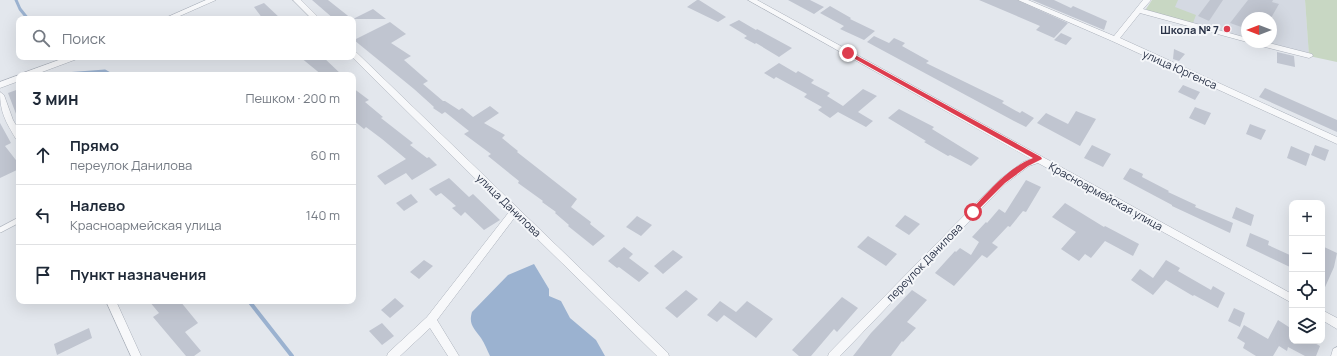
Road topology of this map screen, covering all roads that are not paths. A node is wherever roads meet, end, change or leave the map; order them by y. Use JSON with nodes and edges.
{"nodes":[{"id":1,"x":212,"y":0,"type":"edge"},
{"id":2,"x":297,"y":0,"type":"edge"},
{"id":3,"x":752,"y":0,"type":"edge"},
{"id":4,"x":1022,"y":0,"type":"edge"},
{"id":5,"x":1147,"y":0,"type":"edge"},
{"id":6,"x":1139,"y":10,"type":"junction"},
{"id":7,"x":174,"y":16,"type":"edge"},
{"id":8,"x":313,"y":16,"type":"edge"},
{"id":9,"x":1241,"y":38,"type":"edge"},
{"id":10,"x":1114,"y":40,"type":"junction"},
{"id":11,"x":1277,"y":48,"type":"edge"},
{"id":12,"x":1309,"y":56,"type":"dead end"},
{"id":13,"x":356,"y":57,"type":"edge"},
{"id":14,"x":66,"y":60,"type":"edge"},
{"id":15,"x":34,"y":72,"type":"edge"},
{"id":16,"x":16,"y":79,"type":"edge"},
{"id":17,"x":0,"y":85,"type":"edge"},
{"id":18,"x":0,"y":95,"type":"edge"},
{"id":19,"x":16,"y":131,"type":"edge"},
{"id":20,"x":1337,"y":141,"type":"edge"},
{"id":21,"x":1039,"y":159,"type":"junction"},
{"id":22,"x":514,"y":211,"type":"junction"},
{"id":23,"x":16,"y":222,"type":"edge"},
{"id":24,"x":0,"y":230,"type":"edge"},
{"id":25,"x":1289,"y":297,"type":"edge"},
{"id":26,"x":112,"y":304,"type":"edge"},
{"id":27,"x":1325,"y":317,"type":"edge"},
{"id":28,"x":431,"y":320,"type":"junction"},
{"id":29,"x":1337,"y":324,"type":"edge"},
{"id":30,"x":1337,"y":352,"type":"edge"},
{"id":31,"x":136,"y":356,"type":"edge"},
{"id":32,"x":392,"y":356,"type":"edge"},
{"id":33,"x":454,"y":356,"type":"edge"},
{"id":34,"x":664,"y":356,"type":"edge"},
{"id":35,"x":833,"y":356,"type":"edge"},
{"id":36,"x":1336,"y":356,"type":"edge"}],
"edges":[{"from":1,"to":7,"type":"street"},
{"from":2,"to":8,"type":"street"},
{"from":3,"to":21,"type":"street","name":"Красноармейская улица"},
{"from":4,"to":10,"type":"street","name":"улица Юргенса"},
{"from":5,"to":6,"type":"street"},
{"from":6,"to":9,"type":"street"},
{"from":6,"to":10,"type":"street"},
{"from":10,"to":20,"type":"street","name":"улица Юргенса"},
{"from":11,"to":12,"type":"street"},
{"from":13,"to":22,"type":"street","name":"улица Данилова"},
{"from":14,"to":15,"type":"street"},
{"from":16,"to":17,"type":"street"},
{"from":18,"to":19,"type":"street"},
{"from":21,"to":25,"type":"street","name":"Красноармейская улица"},
{"from":21,"to":35,"type":"street","name":"переулок Данилова"},
{"from":22,"to":28,"type":"street"},
{"from":22,"to":34,"type":"street","name":"улица Данилова"},
{"from":23,"to":24,"type":"lane"},
{"from":26,"to":31,"type":"street"},
{"from":27,"to":29,"type":"street"},
{"from":28,"to":32,"type":"street"},
{"from":28,"to":33,"type":"street"},
{"from":30,"to":36,"type":"street"}]}
